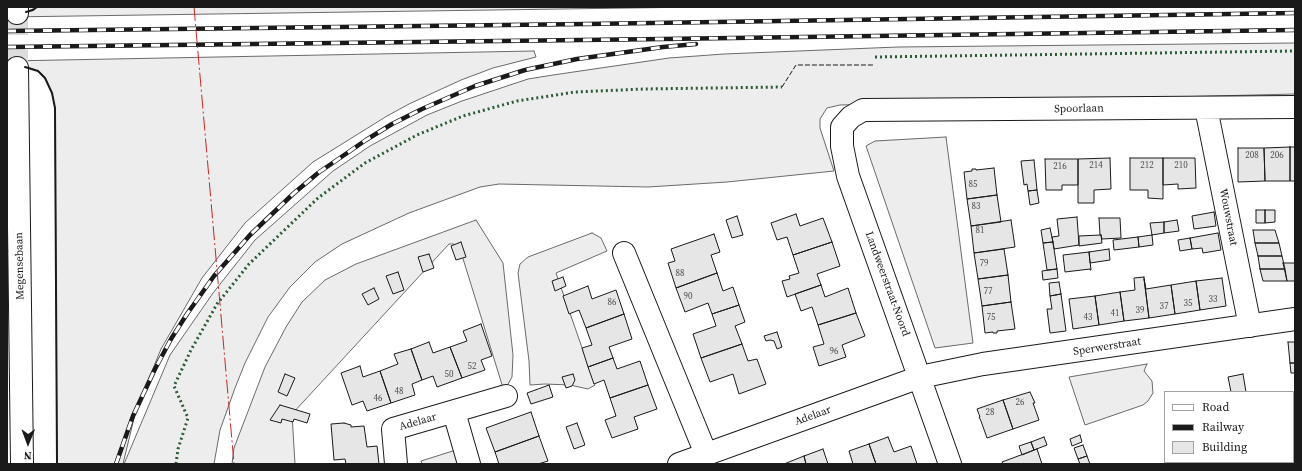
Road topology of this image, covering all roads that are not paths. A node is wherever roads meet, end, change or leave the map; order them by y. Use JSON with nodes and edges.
{"nodes":[{"id":1,"x":17,"y":68,"type":"tunnel mouth"},
{"id":2,"x":1295,"y":107,"type":"edge"},
{"id":3,"x":1206,"y":108,"type":"junction"},
{"id":4,"x":863,"y":110,"type":"joint"},
{"id":5,"x":624,"y":253,"type":"dead end"},
{"id":6,"x":1295,"y":319,"type":"edge"},
{"id":7,"x":1250,"y":326,"type":"junction"},
{"id":8,"x":920,"y":377,"type":"junction"},
{"id":9,"x":506,"y":396,"type":"dead end"},
{"id":10,"x":454,"y":412,"type":"junction"},
{"id":11,"x":706,"y":454,"type":"junction"},
{"id":12,"x":22,"y":464,"type":"edge"},
{"id":13,"x":396,"y":464,"type":"edge"},
{"id":14,"x":469,"y":464,"type":"edge"},
{"id":15,"x":681,"y":464,"type":"edge"},
{"id":16,"x":950,"y":464,"type":"edge"}],
"edges":[{"from":1,"to":12,"type":"street","name":"Megensebaan"},
{"from":2,"to":3,"type":"street","name":"Spoorlaan"},
{"from":3,"to":4,"type":"street","name":"Spoorlaan"},
{"from":3,"to":7,"type":"street","name":"Wouwstraat"},
{"from":4,"to":8,"type":"street","name":"Landweerstraat-Noord"},
{"from":5,"to":11,"type":"street"},
{"from":6,"to":7,"type":"street","name":"Sperwerstraat"},
{"from":7,"to":8,"type":"street","name":"Sperwerstraat"},
{"from":8,"to":11,"type":"street","name":"Adelaar"},
{"from":8,"to":16,"type":"street","name":"Landweerstraat-Noord"},
{"from":9,"to":10,"type":"street","name":"Adelaar"},
{"from":10,"to":13,"type":"street","name":"Adelaar"},
{"from":10,"to":14,"type":"street"},
{"from":11,"to":15,"type":"street","name":"Adelaar"}]}
